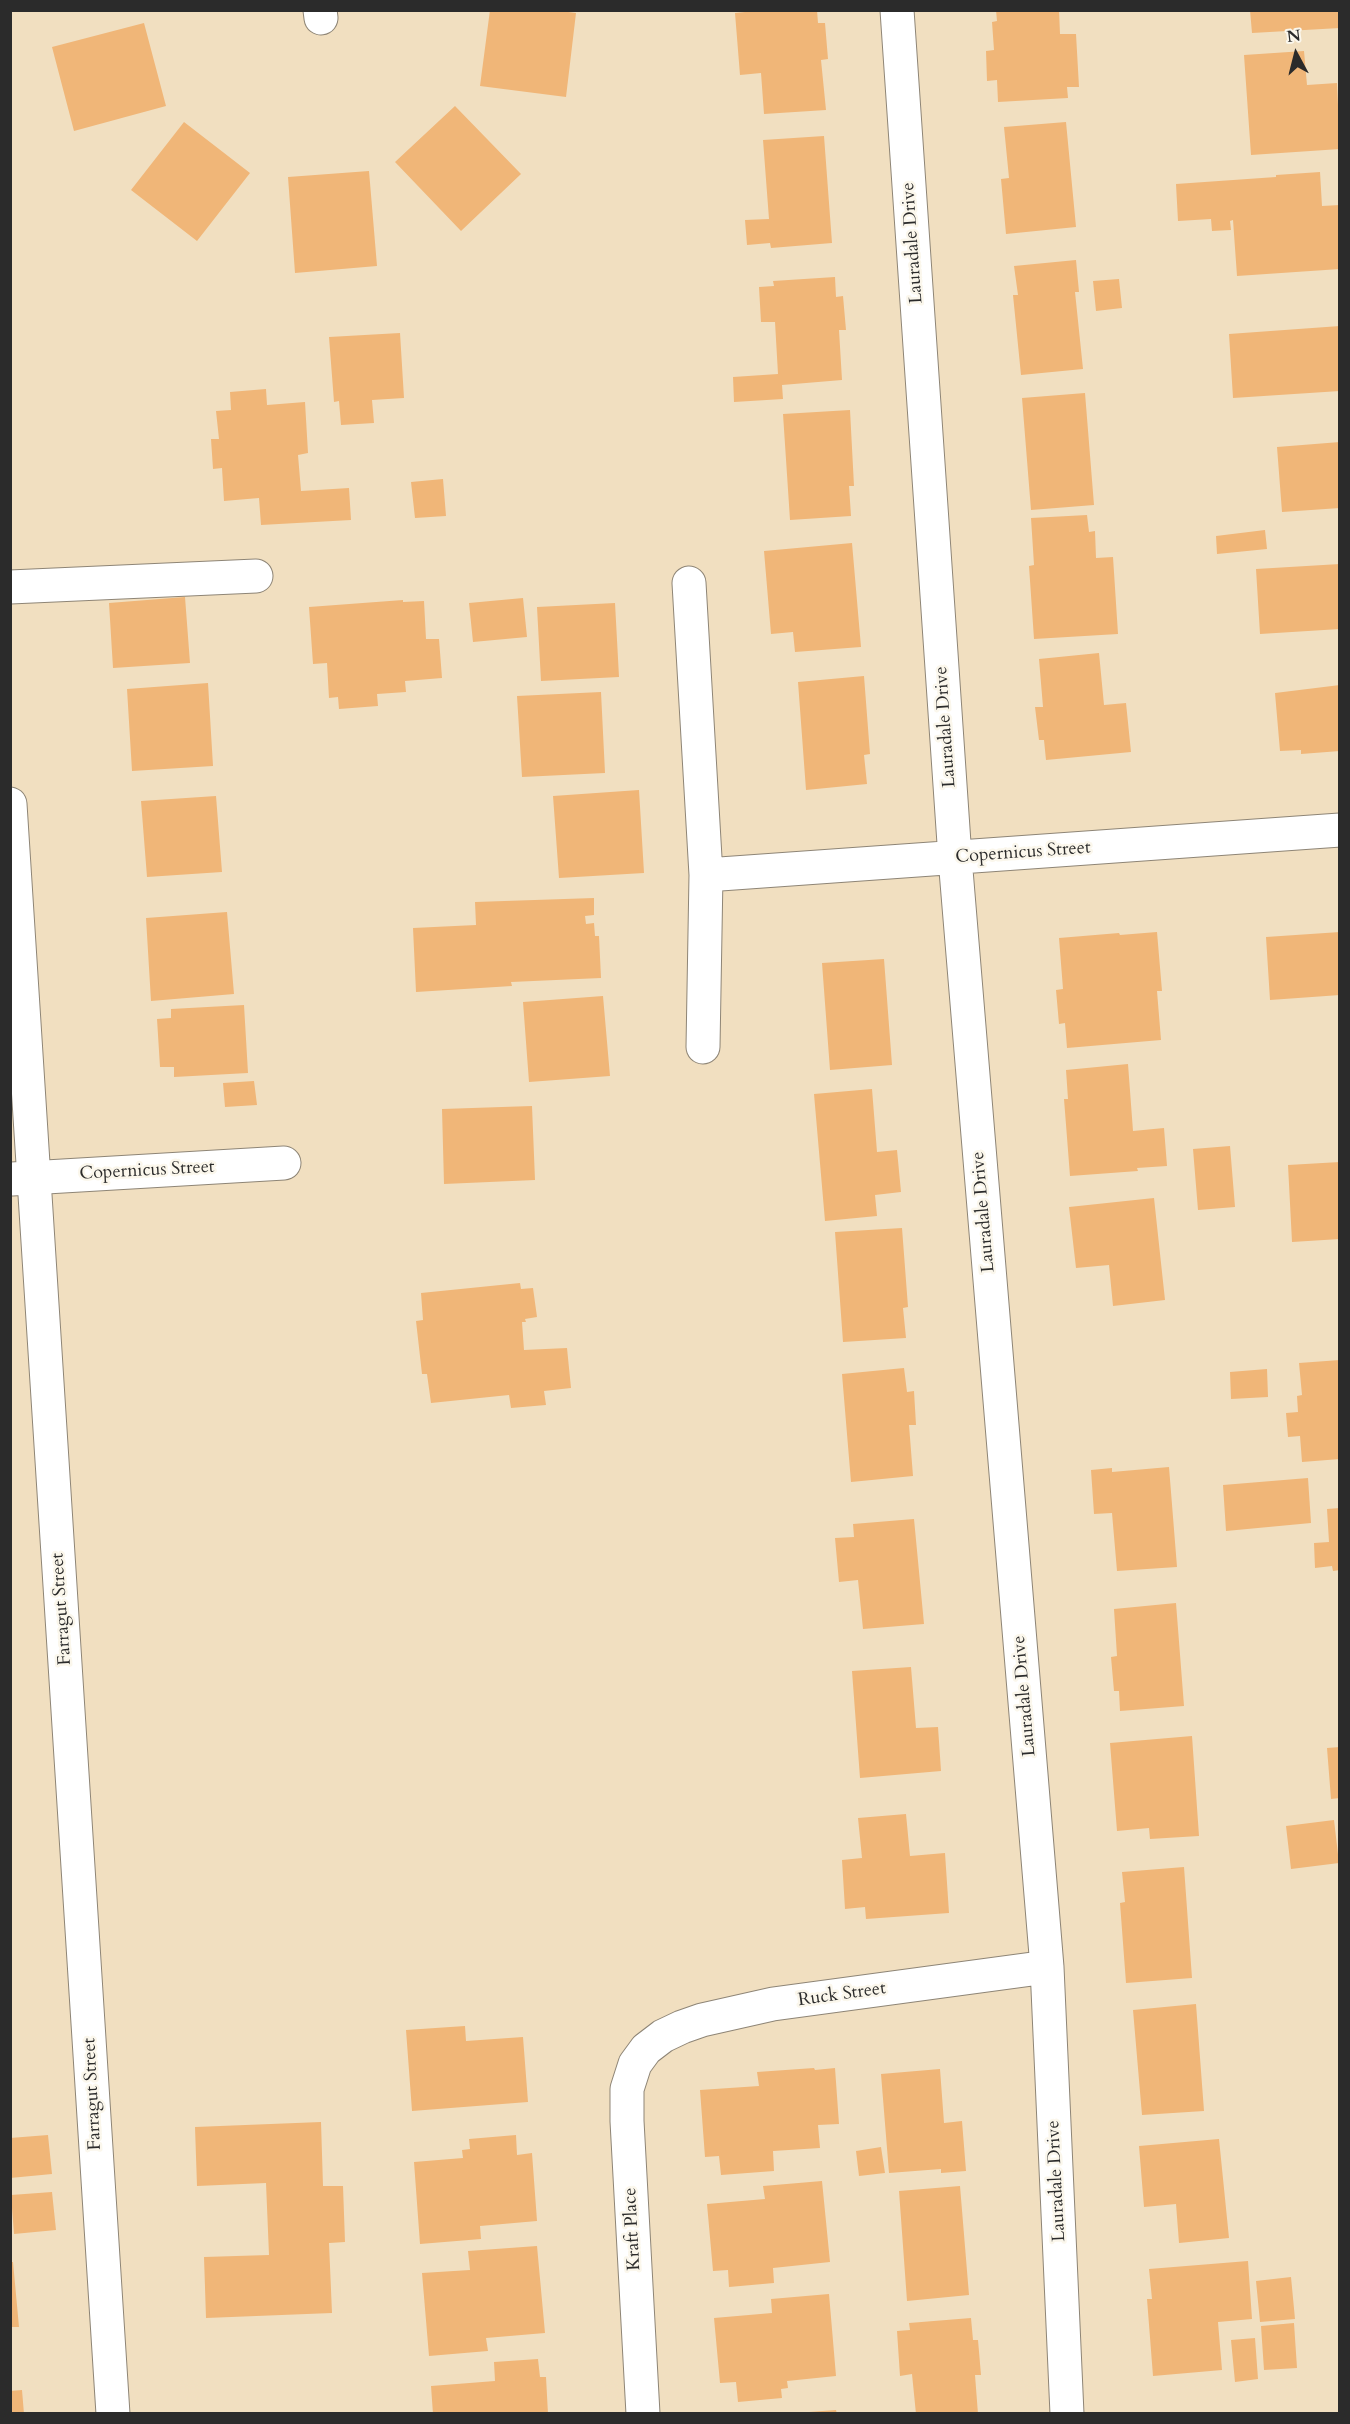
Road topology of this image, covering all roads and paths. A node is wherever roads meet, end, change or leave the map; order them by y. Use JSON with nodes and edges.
{"nodes":[{"id":1,"x":897,"y":10,"type":"edge"},
{"id":2,"x":256,"y":576,"type":"dead end"},
{"id":3,"x":689,"y":583,"type":"dead end"},
{"id":4,"x":10,"y":587,"type":"edge"},
{"id":5,"x":10,"y":804,"type":"edge"},
{"id":6,"x":1340,"y":831,"type":"edge"},
{"id":7,"x":955,"y":858,"type":"junction"},
{"id":8,"x":706,"y":875,"type":"junction"},
{"id":9,"x":703,"y":1047,"type":"dead end"},
{"id":10,"x":285,"y":1163,"type":"dead end"},
{"id":11,"x":22,"y":1178,"type":"edge"},
{"id":12,"x":1047,"y":1967,"type":"junction"},
{"id":13,"x":646,"y":2049,"type":"joint"},
{"id":14,"x":113,"y":2414,"type":"edge"},
{"id":15,"x":643,"y":2414,"type":"edge"},
{"id":16,"x":1067,"y":2414,"type":"edge"}],
"edges":[{"from":1,"to":7,"type":"street","name":"Lauradale Drive"},
{"from":2,"to":4,"type":"street"},
{"from":3,"to":8,"type":"street"},
{"from":5,"to":11,"type":"street","name":"Farragut Street"},
{"from":6,"to":7,"type":"street","name":"Copernicus Street"},
{"from":7,"to":8,"type":"street","name":"Copernicus Street"},
{"from":7,"to":12,"type":"street","name":"Lauradale Drive"},
{"from":8,"to":9,"type":"street"},
{"from":10,"to":11,"type":"street","name":"Copernicus Street"},
{"from":11,"to":14,"type":"street","name":"Farragut Street"},
{"from":12,"to":13,"type":"street","name":"Ruck Street"},
{"from":12,"to":16,"type":"street","name":"Lauradale Drive"},
{"from":13,"to":15,"type":"street","name":"Kraft Place"}]}
